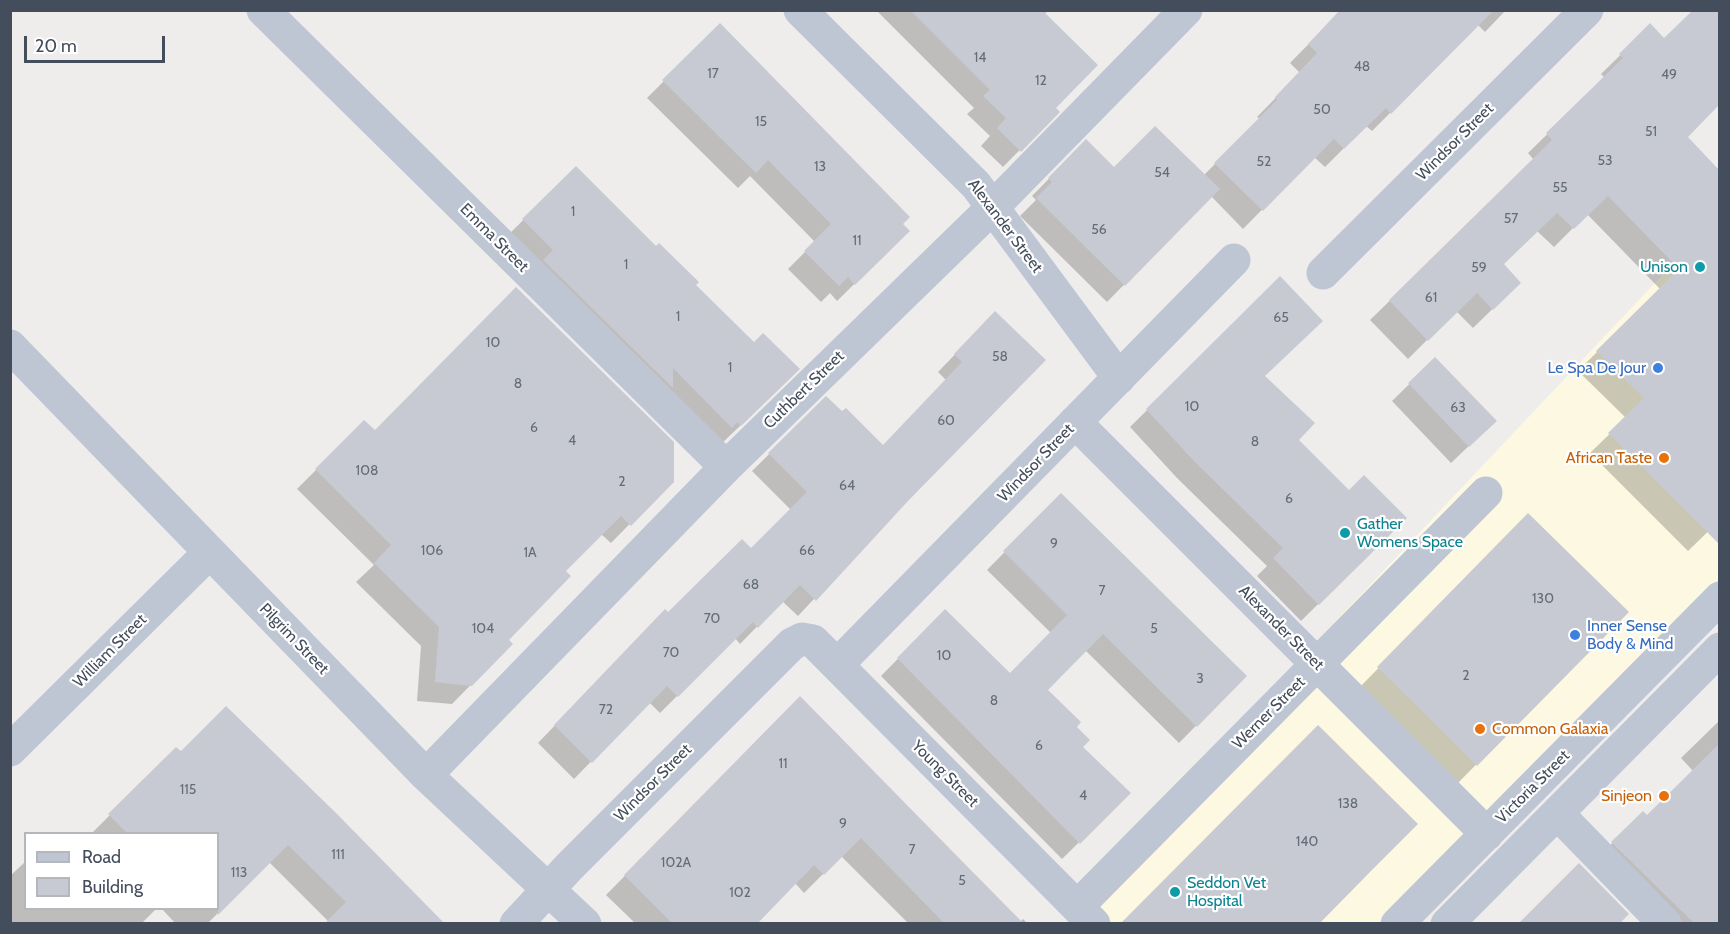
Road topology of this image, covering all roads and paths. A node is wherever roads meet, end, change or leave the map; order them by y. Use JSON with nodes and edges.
{"nodes":[{"id":1,"x":263,"y":10,"type":"edge"},
{"id":2,"x":800,"y":10,"type":"edge"},
{"id":3,"x":1186,"y":10,"type":"edge"},
{"id":4,"x":1587,"y":10,"type":"edge"},
{"id":5,"x":992,"y":208,"type":"junction"},
{"id":6,"x":1234,"y":260,"type":"dead end"},
{"id":7,"x":1323,"y":273,"type":"dead end"},
{"id":8,"x":10,"y":346,"type":"edge"},
{"id":9,"x":1119,"y":378,"type":"junction"},
{"id":10,"x":1075,"y":422,"type":"junction"},
{"id":11,"x":726,"y":467,"type":"junction"},
{"id":12,"x":1486,"y":493,"type":"dead end"},
{"id":13,"x":210,"y":552,"type":"junction"},
{"id":14,"x":1719,"y":598,"type":"edge"},
{"id":15,"x":792,"y":644,"type":"joint"},
{"id":16,"x":1719,"y":649,"type":"edge"},
{"id":17,"x":1317,"y":664,"type":"junction"},
{"id":18,"x":837,"y":665,"type":"junction"},
{"id":19,"x":10,"y":750,"type":"edge"},
{"id":20,"x":426,"y":775,"type":"junction"},
{"id":21,"x":1557,"y":813,"type":"junction"},
{"id":22,"x":1487,"y":834,"type":"junction"},
{"id":23,"x":548,"y":889,"type":"junction"},
{"id":24,"x":1085,"y":915,"type":"edge"},
{"id":25,"x":516,"y":924,"type":"edge"},
{"id":26,"x":585,"y":924,"type":"edge"},
{"id":27,"x":1397,"y":924,"type":"edge"},
{"id":28,"x":1447,"y":924,"type":"edge"},
{"id":29,"x":1665,"y":924,"type":"edge"}],
"edges":[{"from":1,"to":11,"type":"street","name":"Emma Street"},
{"from":2,"to":5,"type":"street","name":"Alexander Street"},
{"from":3,"to":5,"type":"street","name":"Cuthbert Street"},
{"from":4,"to":7,"type":"street","name":"Windsor Street"},
{"from":5,"to":9,"type":"street","name":"Alexander Street"},
{"from":5,"to":11,"type":"street","name":"Cuthbert Street"},
{"from":6,"to":9,"type":"street","name":"Windsor Street"},
{"from":8,"to":13,"type":"street","name":"Pilgrim Street"},
{"from":9,"to":10,"type":"street","name":"Windsor Street"},
{"from":10,"to":17,"type":"street","name":"Alexander Street"},
{"from":10,"to":18,"type":"street","name":"Windsor Street"},
{"from":11,"to":20,"type":"street","name":"Cuthbert Street"},
{"from":12,"to":17,"type":"street","name":"Werner Street"},
{"from":13,"to":19,"type":"street","name":"William Street"},
{"from":13,"to":20,"type":"street","name":"Pilgrim Street"},
{"from":14,"to":22,"type":"street","name":"Victoria Street"},
{"from":15,"to":18,"type":"street","name":"Young Street"},
{"from":15,"to":23,"type":"street","name":"Windsor Street"},
{"from":16,"to":21,"type":"street"},
{"from":17,"to":22,"type":"street","name":"Alexander Street"},
{"from":17,"to":24,"type":"street","name":"Werner Street"},
{"from":18,"to":24,"type":"street","name":"Young Street"},
{"from":20,"to":23,"type":"street","name":"Pilgrim Street"},
{"from":21,"to":28,"type":"street"},
{"from":21,"to":29,"type":"street"},
{"from":22,"to":27,"type":"street","name":"Victoria Street"},
{"from":23,"to":25,"type":"street","name":"Windsor Street"},
{"from":23,"to":26,"type":"street","name":"Pilgrim Street"}]}
